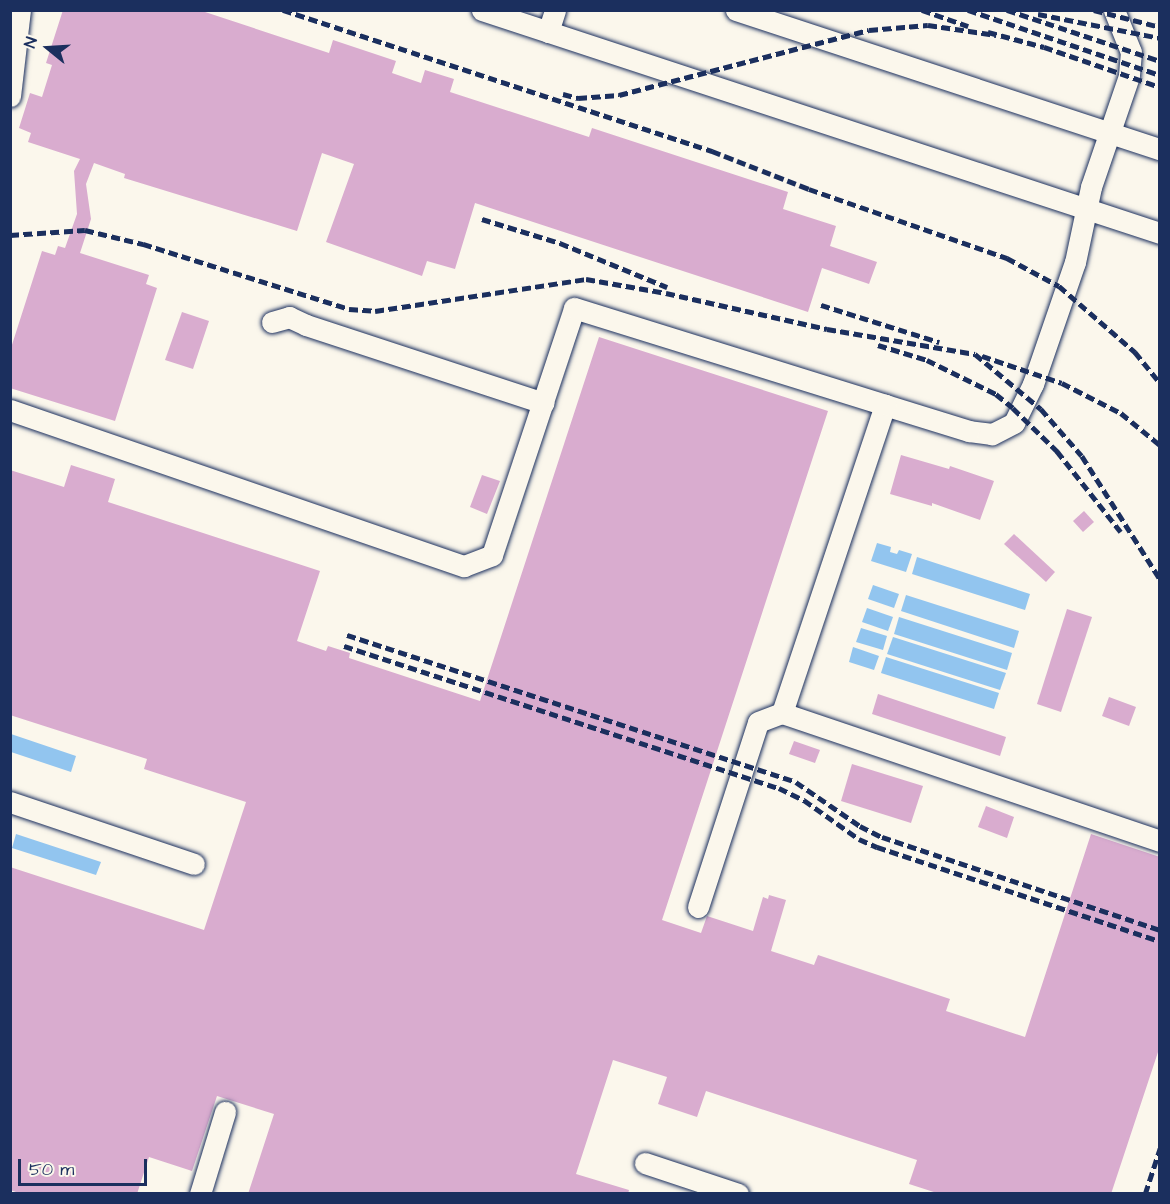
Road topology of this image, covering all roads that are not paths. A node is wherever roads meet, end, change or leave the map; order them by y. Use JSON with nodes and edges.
{"nodes":[{"id":1,"x":20,"y":10,"type":"edge"},
{"id":2,"x":482,"y":10,"type":"edge"},
{"id":3,"x":555,"y":10,"type":"edge"},
{"id":4,"x":736,"y":10,"type":"edge"},
{"id":5,"x":1114,"y":10,"type":"edge"},
{"id":6,"x":548,"y":32,"type":"junction"},
{"id":7,"x":10,"y":96,"type":"edge"},
{"id":8,"x":1110,"y":133,"type":"junction"},
{"id":9,"x":1160,"y":149,"type":"edge"},
{"id":10,"x":1087,"y":210,"type":"junction"},
{"id":11,"x":1160,"y":233,"type":"edge"},
{"id":12,"x":272,"y":322,"type":"dead end"},
{"id":13,"x":543,"y":403,"type":"junction"},
{"id":14,"x":885,"y":405,"type":"junction"},
{"id":15,"x":10,"y":410,"type":"edge"},
{"id":16,"x":782,"y":713,"type":"junction"},
{"id":17,"x":10,"y":802,"type":"edge"},
{"id":18,"x":1160,"y":842,"type":"edge"},
{"id":19,"x":194,"y":864,"type":"dead end"},
{"id":20,"x":698,"y":906,"type":"dead end"},
{"id":21,"x":225,"y":1112,"type":"dead end"},
{"id":22,"x":645,"y":1163,"type":"dead end"},
{"id":23,"x":200,"y":1194,"type":"edge"},
{"id":24,"x":738,"y":1194,"type":"edge"}],
"edges":[{"from":1,"to":7,"type":"lane"},
{"from":2,"to":6,"type":"lane"},
{"from":3,"to":6,"type":"lane"},
{"from":4,"to":8,"type":"lane"},
{"from":5,"to":8,"type":"lane"},
{"from":6,"to":10,"type":"lane"},
{"from":8,"to":9,"type":"lane"},
{"from":8,"to":10,"type":"lane"},
{"from":10,"to":11,"type":"lane"},
{"from":10,"to":14,"type":"lane"},
{"from":12,"to":13,"type":"lane"},
{"from":13,"to":14,"type":"lane"},
{"from":13,"to":15,"type":"lane"},
{"from":14,"to":16,"type":"lane"},
{"from":16,"to":18,"type":"lane"},
{"from":16,"to":20,"type":"lane"},
{"from":17,"to":19,"type":"lane"},
{"from":21,"to":23,"type":"lane"},
{"from":22,"to":24,"type":"lane"}]}
